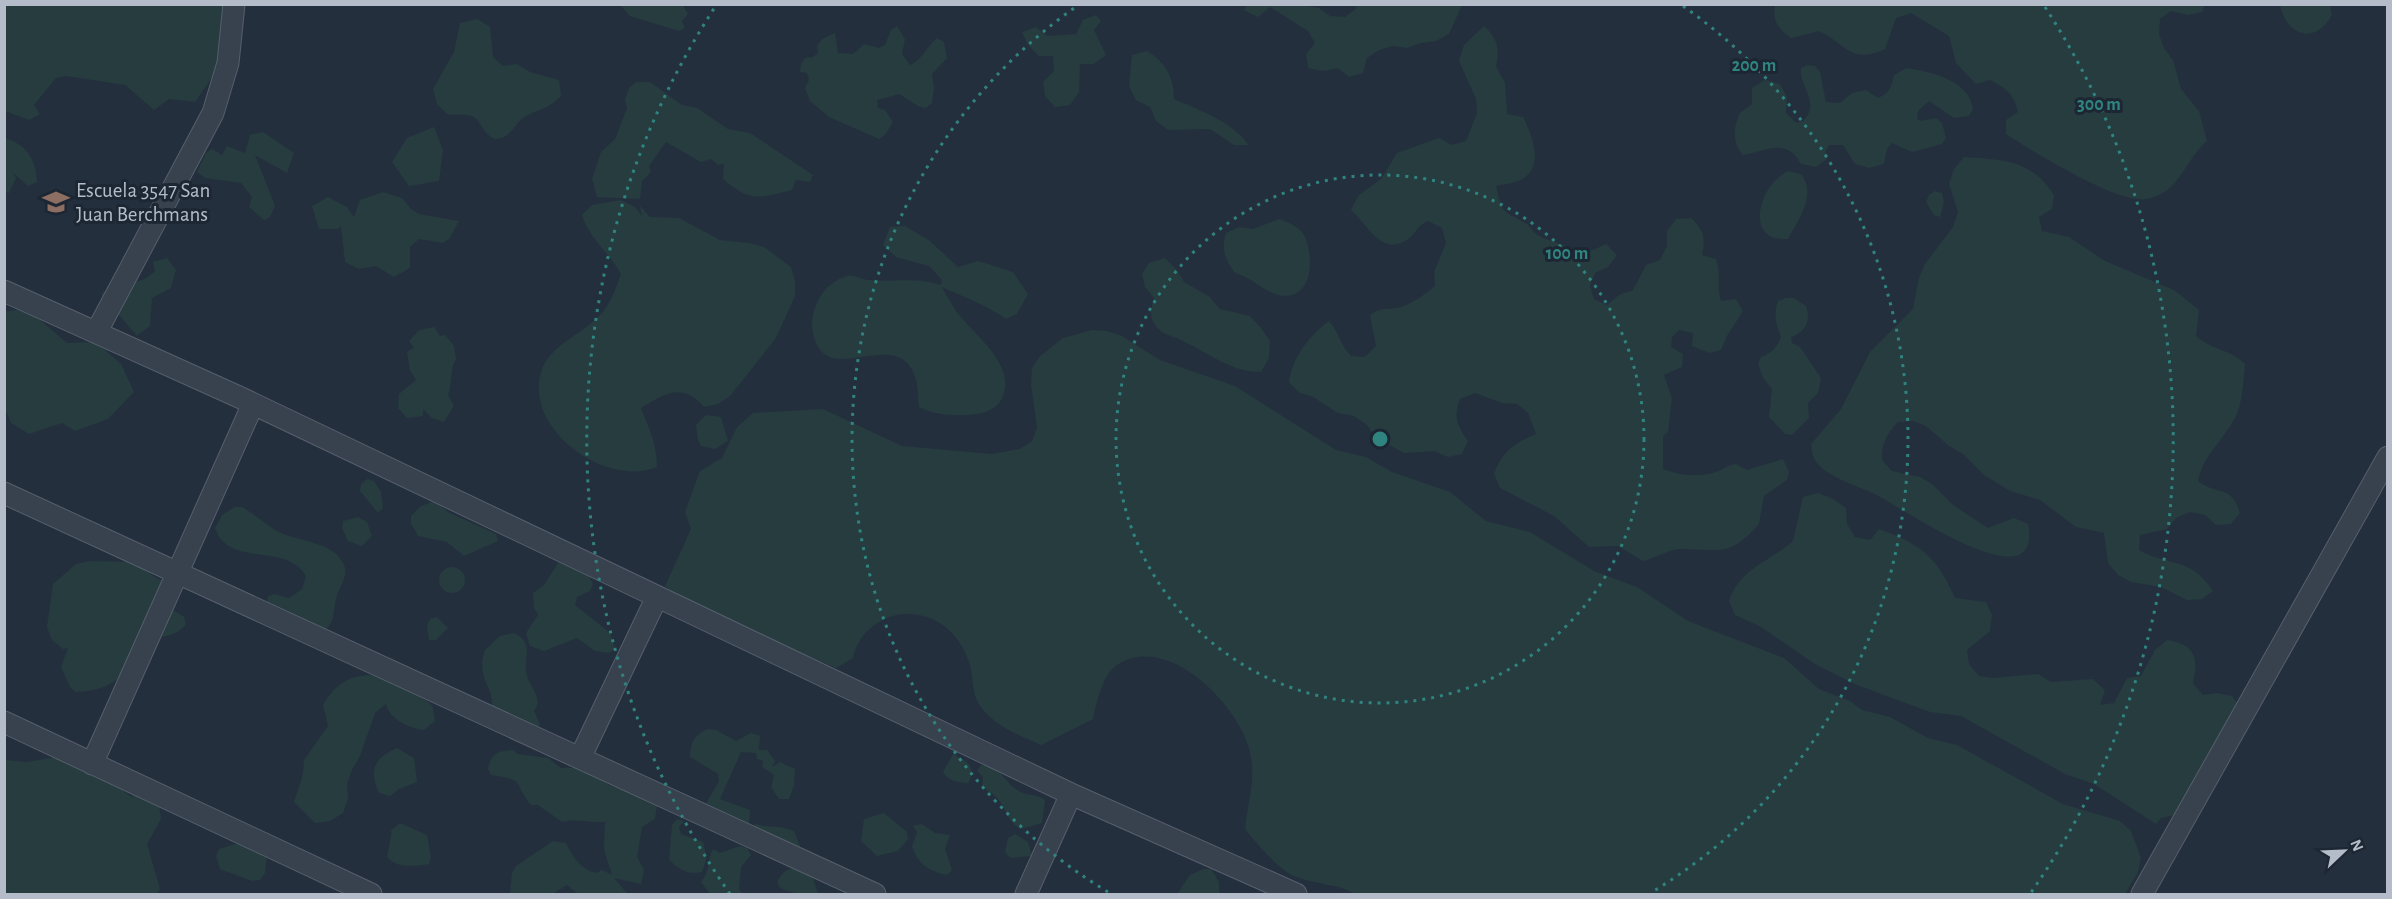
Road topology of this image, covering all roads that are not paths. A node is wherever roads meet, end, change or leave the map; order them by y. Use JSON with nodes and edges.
{"nodes":[{"id":1,"x":234,"y":4,"type":"edge"},
{"id":2,"x":4,"y":291,"type":"edge"},
{"id":3,"x":98,"y":331,"type":"junction"},
{"id":4,"x":253,"y":404,"type":"junction"},
{"id":5,"x":2388,"y":457,"type":"edge"},
{"id":6,"x":4,"y":493,"type":"edge"},
{"id":7,"x":178,"y":573,"type":"junction"},
{"id":8,"x":656,"y":598,"type":"junction"},
{"id":9,"x":4,"y":722,"type":"edge"},
{"id":10,"x":580,"y":759,"type":"junction"},
{"id":11,"x":92,"y":764,"type":"junction"},
{"id":12,"x":1071,"y":794,"type":"junction"},
{"id":13,"x":371,"y":894,"type":"edge"},
{"id":14,"x":875,"y":894,"type":"edge"},
{"id":15,"x":1026,"y":894,"type":"edge"},
{"id":16,"x":1296,"y":894,"type":"edge"},
{"id":17,"x":2142,"y":894,"type":"edge"}],
"edges":[{"from":1,"to":3,"type":"street"},
{"from":2,"to":3,"type":"street"},
{"from":3,"to":4,"type":"street"},
{"from":4,"to":7,"type":"street"},
{"from":4,"to":8,"type":"street"},
{"from":5,"to":17,"type":"street"},
{"from":6,"to":7,"type":"street"},
{"from":7,"to":10,"type":"street"},
{"from":7,"to":11,"type":"street"},
{"from":8,"to":10,"type":"street"},
{"from":8,"to":12,"type":"street"},
{"from":9,"to":11,"type":"street"},
{"from":10,"to":14,"type":"street"},
{"from":11,"to":13,"type":"street"},
{"from":12,"to":15,"type":"street"},
{"from":12,"to":16,"type":"street"}]}
